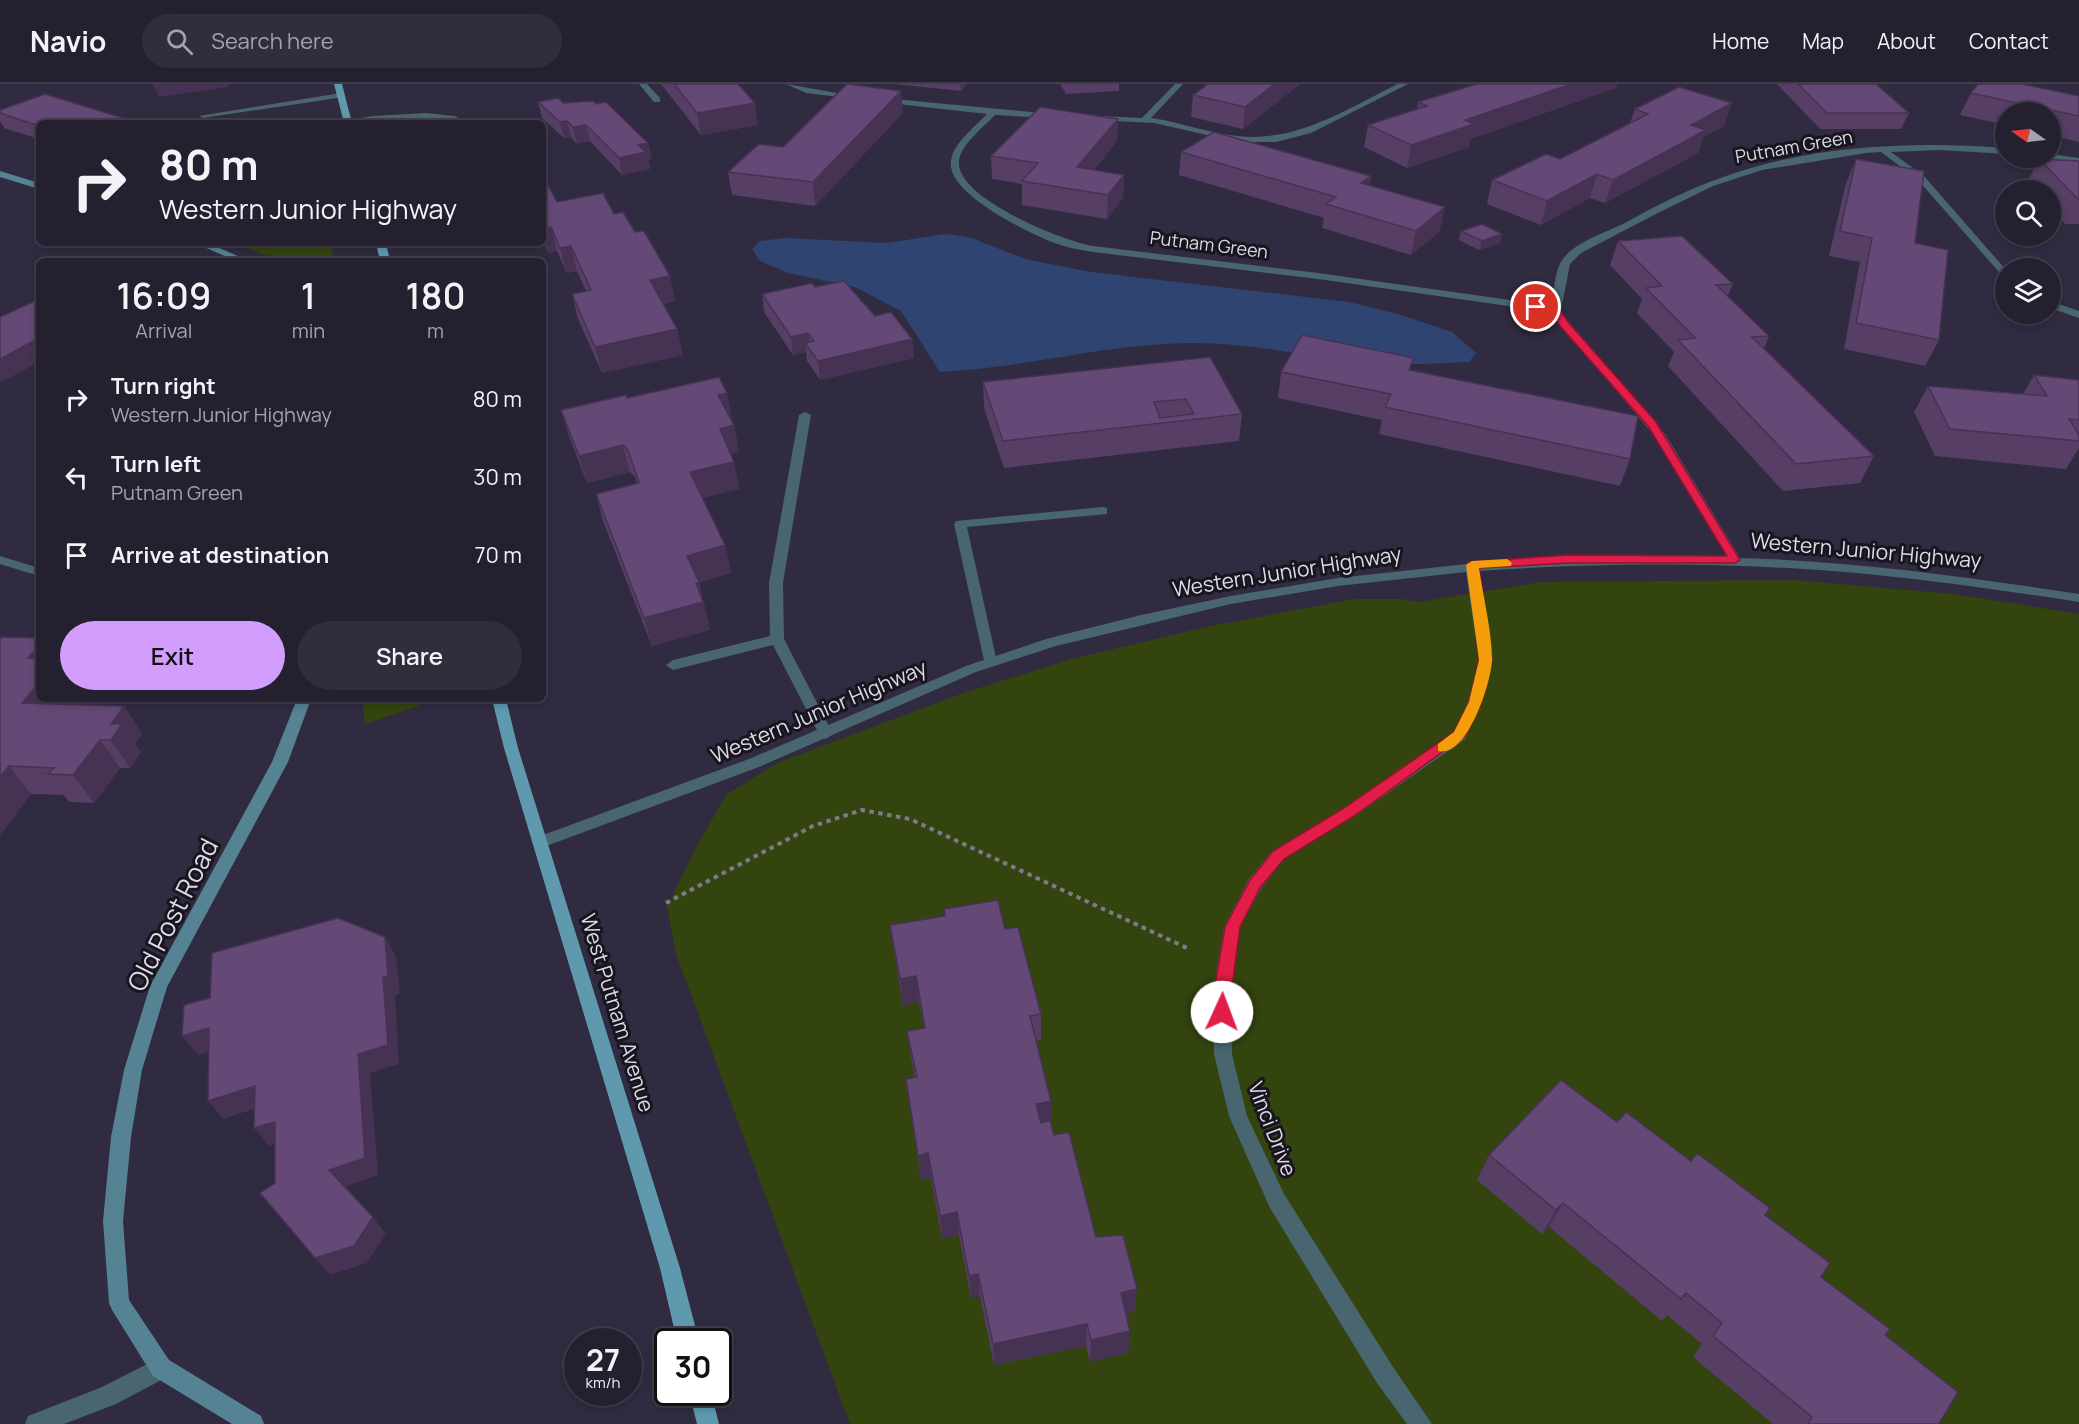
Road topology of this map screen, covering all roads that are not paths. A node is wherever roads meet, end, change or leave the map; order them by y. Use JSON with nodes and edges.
{"nodes":[{"id":1,"x":338,"y":84,"type":"edge"},
{"id":2,"x":643,"y":84,"type":"edge"},
{"id":3,"x":790,"y":84,"type":"edge"},
{"id":4,"x":1179,"y":84,"type":"edge"},
{"id":5,"x":1404,"y":84,"type":"edge"},
{"id":6,"x":341,"y":95,"type":"junction"},
{"id":7,"x":863,"y":97,"type":"edge"},
{"id":8,"x":875,"y":99,"type":"edge"},
{"id":9,"x":657,"y":100,"type":"dead end"},
{"id":10,"x":993,"y":112,"type":"junction"},
{"id":11,"x":203,"y":116,"type":"dead end"},
{"id":12,"x":1056,"y":116,"type":"edge"},
{"id":13,"x":1089,"y":118,"type":"edge"},
{"id":14,"x":347,"y":120,"type":"edge"},
{"id":15,"x":362,"y":120,"type":"edge"},
{"id":16,"x":460,"y":120,"type":"edge"},
{"id":17,"x":1144,"y":120,"type":"junction"},
{"id":18,"x":1995,"y":150,"type":"edge"},
{"id":19,"x":1884,"y":151,"type":"junction"},
{"id":20,"x":2061,"y":159,"type":"edge"},
{"id":21,"x":2079,"y":161,"type":"edge"},
{"id":22,"x":0,"y":174,"type":"edge"},
{"id":23,"x":36,"y":185,"type":"edge"},
{"id":24,"x":207,"y":246,"type":"edge"},
{"id":25,"x":237,"y":258,"type":"edge"},
{"id":26,"x":1995,"y":264,"type":"edge"},
{"id":27,"x":2061,"y":308,"type":"edge"},
{"id":28,"x":1556,"y":310,"type":"junction"},
{"id":29,"x":2079,"y":315,"type":"edge"},
{"id":30,"x":805,"y":415,"type":"dead end"},
{"id":31,"x":1102,"y":511,"type":"dead end"},
{"id":32,"x":0,"y":560,"type":"edge"},
{"id":33,"x":1735,"y":560,"type":"junction"},
{"id":34,"x":1472,"y":565,"type":"junction"},
{"id":35,"x":36,"y":571,"type":"edge"},
{"id":36,"x":2079,"y":598,"type":"edge"},
{"id":37,"x":777,"y":639,"type":"junction"},
{"id":38,"x":990,"y":662,"type":"junction"},
{"id":39,"x":673,"y":665,"type":"dead end"},
{"id":40,"x":303,"y":702,"type":"edge"},
{"id":41,"x":500,"y":702,"type":"edge"},
{"id":42,"x":826,"y":734,"type":"junction"},
{"id":43,"x":541,"y":842,"type":"junction"},
{"id":44,"x":685,"y":1328,"type":"edge"},
{"id":45,"x":162,"y":1368,"type":"junction"},
{"id":46,"x":704,"y":1406,"type":"edge"},
{"id":47,"x":36,"y":1424,"type":"edge"},
{"id":48,"x":253,"y":1424,"type":"edge"},
{"id":49,"x":708,"y":1424,"type":"edge"},
{"id":50,"x":1421,"y":1424,"type":"edge"}],
"edges":[{"from":1,"to":6,"type":"main road"},
{"from":2,"to":9,"type":"street"},
{"from":3,"to":7,"type":"street"},
{"from":4,"to":17,"type":"street"},
{"from":5,"to":17,"type":"street"},
{"from":6,"to":11,"type":"street"},
{"from":6,"to":14,"type":"main road"},
{"from":8,"to":10,"type":"street"},
{"from":10,"to":12,"type":"street"},
{"from":10,"to":28,"type":"street","name":"Putnam Green"},
{"from":13,"to":17,"type":"street"},
{"from":15,"to":16,"type":"street"},
{"from":18,"to":19,"type":"street","name":"Putnam Green"},
{"from":19,"to":26,"type":"street","name":"Putnam Green"},
{"from":19,"to":28,"type":"street","name":"Putnam Green"},
{"from":20,"to":21,"type":"street"},
{"from":22,"to":23,"type":"street"},
{"from":24,"to":25,"type":"street"},
{"from":27,"to":29,"type":"street"},
{"from":28,"to":33,"type":"street"},
{"from":30,"to":37,"type":"street"},
{"from":31,"to":38,"type":"street"},
{"from":32,"to":35,"type":"street"},
{"from":33,"to":34,"type":"street","name":"Western Junior Highway"},
{"from":33,"to":36,"type":"street","name":"Western Junior Highway"},
{"from":34,"to":38,"type":"street","name":"Western Junior Highway"},
{"from":34,"to":50,"type":"street","name":"Vinci Drive"},
{"from":37,"to":39,"type":"street"},
{"from":37,"to":42,"type":"street"},
{"from":38,"to":42,"type":"street","name":"Western Junior Highway"},
{"from":40,"to":45,"type":"street","name":"Old Post Road"},
{"from":41,"to":43,"type":"main road","name":"West Putnam Avenue"},
{"from":42,"to":43,"type":"street","name":"Western Junior Highway"},
{"from":43,"to":44,"type":"main road","name":"West Putnam Avenue"},
{"from":45,"to":47,"type":"street"},
{"from":45,"to":48,"type":"street","name":"Old Post Road"},
{"from":46,"to":49,"type":"main road"}]}
